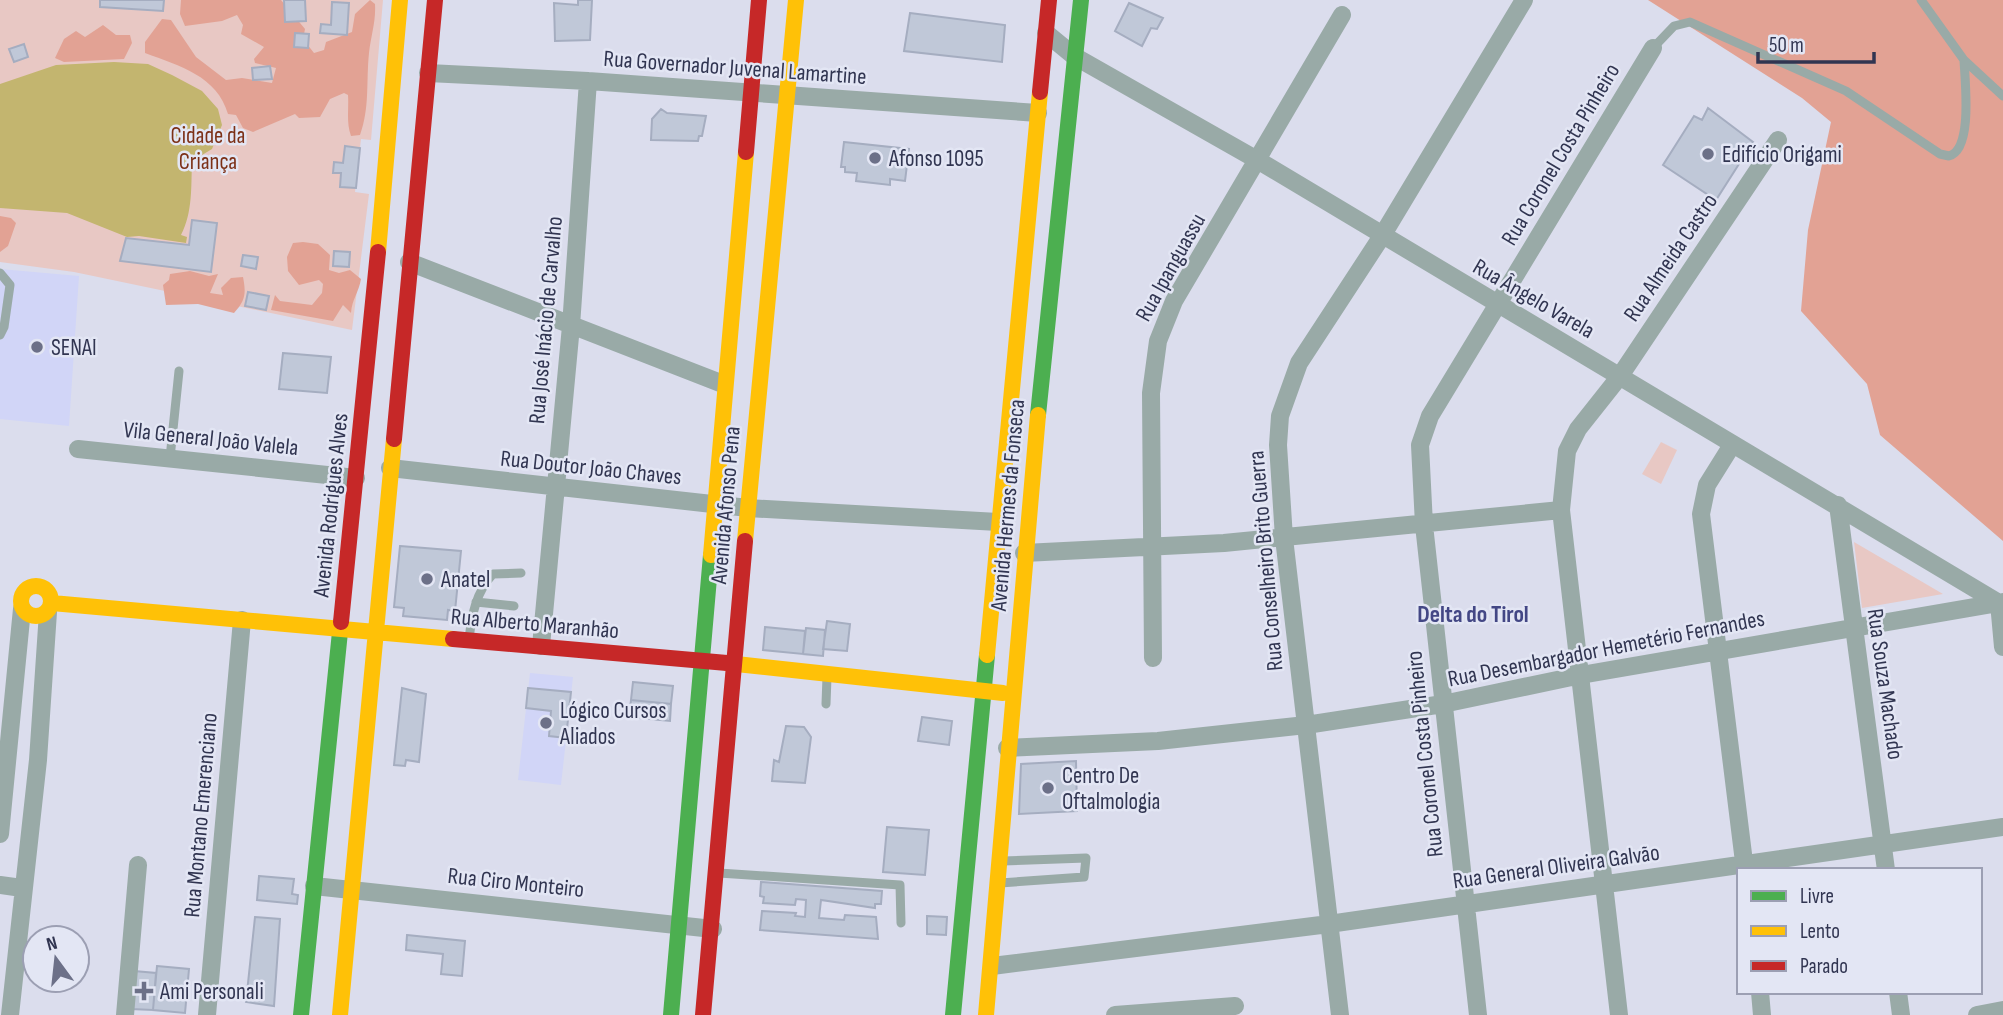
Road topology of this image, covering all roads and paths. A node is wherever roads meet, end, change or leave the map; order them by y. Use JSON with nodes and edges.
{"nodes":[{"id":1,"x":400,"y":0,"type":"edge"},
{"id":2,"x":435,"y":0,"type":"edge"},
{"id":3,"x":759,"y":0,"type":"edge"},
{"id":4,"x":796,"y":0,"type":"edge"},
{"id":5,"x":1049,"y":0,"type":"edge"},
{"id":6,"x":1081,"y":0,"type":"edge"},
{"id":7,"x":1524,"y":0,"type":"edge"},
{"id":8,"x":1921,"y":0,"type":"edge"},
{"id":9,"x":1342,"y":15,"type":"dead end"},
{"id":10,"x":1046,"y":33,"type":"junction"},
{"id":11,"x":1653,"y":48,"type":"joint"},
{"id":12,"x":1074,"y":56,"type":"junction"},
{"id":13,"x":1965,"y":60,"type":"junction"},
{"id":14,"x":428,"y":73,"type":"junction"},
{"id":15,"x":588,"y":81,"type":"junction"},
{"id":16,"x":751,"y":92,"type":"junction"},
{"id":17,"x":786,"y":94,"type":"junction"},
{"id":18,"x":2003,"y":96,"type":"edge"},
{"id":19,"x":392,"y":104,"type":"junction"},
{"id":20,"x":424,"y":104,"type":"junction"},
{"id":21,"x":1038,"y":113,"type":"junction"},
{"id":22,"x":1778,"y":140,"type":"dead end"},
{"id":23,"x":1259,"y":161,"type":"junction"},
{"id":24,"x":1382,"y":236,"type":"junction"},
{"id":25,"x":409,"y":262,"type":"junction"},
{"id":26,"x":0,"y":273,"type":"edge"},
{"id":27,"x":375,"y":288,"type":"junction"},
{"id":28,"x":406,"y":295,"type":"junction"},
{"id":29,"x":1498,"y":305,"type":"junction"},
{"id":30,"x":571,"y":326,"type":"junction"},
{"id":31,"x":0,"y":335,"type":"edge"},
{"id":32,"x":179,"y":371,"type":"dead end"},
{"id":33,"x":1620,"y":376,"type":"junction"},
{"id":34,"x":723,"y":384,"type":"junction"},
{"id":35,"x":1732,"y":445,"type":"junction"},
{"id":36,"x":79,"y":449,"type":"dead end"},
{"id":37,"x":358,"y":456,"type":"junction"},
{"id":38,"x":170,"y":458,"type":"junction"},
{"id":39,"x":390,"y":464,"type":"junction"},
{"id":40,"x":356,"y":478,"type":"junction"},
{"id":41,"x":554,"y":489,"type":"junction"},
{"id":42,"x":715,"y":504,"type":"junction"},
{"id":43,"x":1838,"y":505,"type":"junction"},
{"id":44,"x":748,"y":508,"type":"junction"},
{"id":45,"x":1561,"y":510,"type":"junction"},
{"id":46,"x":998,"y":522,"type":"junction"},
{"id":47,"x":1424,"y":526,"type":"junction"},
{"id":48,"x":384,"y":527,"type":"junction"},
{"id":49,"x":350,"y":528,"type":"junction"},
{"id":50,"x":1284,"y":538,"type":"junction"},
{"id":51,"x":1152,"y":548,"type":"junction"},
{"id":52,"x":1024,"y":554,"type":"junction"},
{"id":53,"x":520,"y":573,"type":"dead end"},
{"id":54,"x":0,"y":598,"type":"edge"},
{"id":55,"x":476,"y":602,"type":"junction"},
{"id":56,"x":2001,"y":603,"type":"edge"},
{"id":57,"x":21,"y":604,"type":"junction"},
{"id":58,"x":514,"y":606,"type":"dead end"},
{"id":59,"x":50,"y":607,"type":"junction"},
{"id":60,"x":242,"y":620,"type":"junction"},
{"id":61,"x":1853,"y":626,"type":"junction"},
{"id":62,"x":340,"y":629,"type":"junction"},
{"id":63,"x":375,"y":633,"type":"junction"},
{"id":64,"x":469,"y":640,"type":"junction"},
{"id":65,"x":541,"y":646,"type":"junction"},
{"id":66,"x":2003,"y":647,"type":"edge"},
{"id":67,"x":1720,"y":651,"type":"junction"},
{"id":68,"x":1153,"y":658,"type":"dead end"},
{"id":69,"x":704,"y":662,"type":"junction"},
{"id":70,"x":733,"y":664,"type":"junction"},
{"id":71,"x":827,"y":675,"type":"junction"},
{"id":72,"x":1581,"y":675,"type":"junction"},
{"id":73,"x":985,"y":690,"type":"junction"},
{"id":74,"x":1012,"y":700,"type":"junction"},
{"id":75,"x":1443,"y":704,"type":"junction"},
{"id":76,"x":826,"y":705,"type":"dead end"},
{"id":77,"x":1306,"y":724,"type":"junction"},
{"id":78,"x":1007,"y":748,"type":"junction"},
{"id":79,"x":6,"y":758,"type":"junction"},
{"id":80,"x":38,"y":760,"type":"junction"},
{"id":81,"x":2003,"y":827,"type":"edge"},
{"id":82,"x":0,"y":834,"type":"edge"},
{"id":83,"x":1883,"y":844,"type":"junction"},
{"id":84,"x":998,"y":861,"type":"junction"},
{"id":85,"x":138,"y":865,"type":"dead end"},
{"id":86,"x":1745,"y":866,"type":"edge"},
{"id":87,"x":1886,"y":868,"type":"edge"},
{"id":88,"x":717,"y":873,"type":"junction"},
{"id":89,"x":996,"y":883,"type":"junction"},
{"id":90,"x":1605,"y":883,"type":"junction"},
{"id":91,"x":0,"y":885,"type":"edge"},
{"id":92,"x":314,"y":886,"type":"junction"},
{"id":93,"x":22,"y":888,"type":"junction"},
{"id":94,"x":350,"y":889,"type":"junction"},
{"id":95,"x":1466,"y":904,"type":"junction"},
{"id":96,"x":901,"y":923,"type":"dead end"},
{"id":97,"x":677,"y":924,"type":"junction"},
{"id":98,"x":1329,"y":924,"type":"junction"},
{"id":99,"x":713,"y":929,"type":"junction"},
{"id":100,"x":992,"y":966,"type":"junction"},
{"id":101,"x":1759,"y":994,"type":"edge"},
{"id":102,"x":1898,"y":994,"type":"edge"},
{"id":103,"x":1235,"y":1006,"type":"dead end"},
{"id":104,"x":2003,"y":1010,"type":"edge"},
{"id":105,"x":10,"y":1015,"type":"edge"},
{"id":106,"x":125,"y":1015,"type":"edge"},
{"id":107,"x":206,"y":1015,"type":"edge"},
{"id":108,"x":301,"y":1015,"type":"edge"},
{"id":109,"x":340,"y":1015,"type":"edge"},
{"id":110,"x":671,"y":1015,"type":"edge"},
{"id":111,"x":702,"y":1015,"type":"edge"},
{"id":112,"x":953,"y":1015,"type":"edge"},
{"id":113,"x":986,"y":1015,"type":"edge"},
{"id":114,"x":1115,"y":1015,"type":"edge"},
{"id":115,"x":1340,"y":1015,"type":"edge"},
{"id":116,"x":1478,"y":1015,"type":"edge"},
{"id":117,"x":1619,"y":1015,"type":"edge"},
{"id":118,"x":1762,"y":1015,"type":"edge"},
{"id":119,"x":1900,"y":1015,"type":"edge"},
{"id":120,"x":1977,"y":1015,"type":"edge"}],
"edges":[{"from":1,"to":19,"type":"main road","name":"Avenida Rodrigues Alves"},
{"from":2,"to":14,"type":"main road"},
{"from":3,"to":16,"type":"main road","name":"Avenida Afonso Pena"},
{"from":4,"to":17,"type":"main road","name":"Avenida Afonso Pena"},
{"from":5,"to":10,"type":"main road","name":"Avenida Hermes da Fonseca"},
{"from":6,"to":12,"type":"main road","name":"Avenida Hermes da Fonseca"},
{"from":7,"to":24,"type":"street","name":"Rua Conselheiro Brito Guerra"},
{"from":8,"to":13,"type":"lane"},
{"from":9,"to":23,"type":"street","name":"Rua Ipanguassu"},
{"from":10,"to":12,"type":"street","name":"Rua Ângelo Varela"},
{"from":10,"to":21,"type":"main road","name":"Avenida Hermes da Fonseca"},
{"from":11,"to":13,"type":"lane"},
{"from":11,"to":29,"type":"street","name":"Rua Coronel Costa Pinheiro"},
{"from":12,"to":23,"type":"street","name":"Rua Ângelo Varela"},
{"from":12,"to":52,"type":"main road","name":"Avenida Hermes da Fonseca"},
{"from":13,"to":18,"type":"lane"},
{"from":14,"to":15,"type":"street","name":"Rua Governador Juvenal Lamartine"},
{"from":14,"to":20,"type":"main road"},
{"from":15,"to":16,"type":"street","name":"Rua Governador Juvenal Lamartine"},
{"from":15,"to":30,"type":"street","name":"Rua José Inácio de Carvalho"},
{"from":16,"to":17,"type":"street","name":"Rua Governador Juvenal Lamartine"},
{"from":16,"to":34,"type":"main road","name":"Avenida Afonso Pena"},
{"from":17,"to":21,"type":"street","name":"Rua Governador Juvenal Lamartine"},
{"from":17,"to":44,"type":"main road","name":"Avenida Afonso Pena"},
{"from":19,"to":20,"type":"main road"},
{"from":19,"to":27,"type":"main road","name":"Avenida Rodrigues Alves"},
{"from":20,"to":25,"type":"main road"},
{"from":21,"to":46,"type":"main road","name":"Avenida Hermes da Fonseca"},
{"from":22,"to":33,"type":"street","name":"Rua Almeida Castro"},
{"from":23,"to":24,"type":"street","name":"Rua Ângelo Varela"},
{"from":23,"to":51,"type":"street","name":"Rua Ipanguassu"},
{"from":24,"to":29,"type":"street","name":"Rua Ângelo Varela"},
{"from":24,"to":50,"type":"street","name":"Rua Conselheiro Brito Guerra"},
{"from":25,"to":28,"type":"main road"},
{"from":25,"to":30,"type":"street"},
{"from":26,"to":31,"type":"lane"},
{"from":27,"to":28,"type":"main road"},
{"from":27,"to":37,"type":"main road","name":"Avenida Rodrigues Alves"},
{"from":28,"to":39,"type":"main road"},
{"from":29,"to":33,"type":"street","name":"Rua Ângelo Varela"},
{"from":29,"to":47,"type":"street","name":"Rua Coronel Costa Pinheiro"},
{"from":30,"to":34,"type":"street"},
{"from":30,"to":41,"type":"street","name":"Rua José Inácio de Carvalho"},
{"from":32,"to":38,"type":"lane"},
{"from":33,"to":35,"type":"street","name":"Rua Ângelo Varela"},
{"from":33,"to":45,"type":"street","name":"Rua Almeida Castro"},
{"from":34,"to":42,"type":"main road","name":"Avenida Afonso Pena"},
{"from":35,"to":43,"type":"street","name":"Rua Ângelo Varela"},
{"from":35,"to":67,"type":"street"},
{"from":36,"to":38,"type":"street","name":"Vila General João Valela"},
{"from":37,"to":39,"type":"main road"},
{"from":37,"to":40,"type":"main road","name":"Avenida Rodrigues Alves"},
{"from":38,"to":40,"type":"street","name":"Vila General João Valela"},
{"from":39,"to":41,"type":"street","name":"Rua Doutor João Chaves"},
{"from":39,"to":48,"type":"main road"},
{"from":40,"to":49,"type":"main road","name":"Avenida Rodrigues Alves"},
{"from":41,"to":42,"type":"street","name":"Rua Doutor João Chaves"},
{"from":41,"to":65,"type":"street","name":"Rua José Inácio de Carvalho"},
{"from":42,"to":44,"type":"street","name":"Rua Doutor João Chaves"},
{"from":42,"to":69,"type":"main road","name":"Avenida Afonso Pena"},
{"from":43,"to":56,"type":"street","name":"Rua Ângelo Varela"},
{"from":43,"to":61,"type":"street","name":"Rua Souza Machado"},
{"from":44,"to":46,"type":"street","name":"Rua Doutor João Chaves"},
{"from":44,"to":70,"type":"main road","name":"Avenida Afonso Pena"},
{"from":45,"to":47,"type":"street"},
{"from":45,"to":72,"type":"street","name":"Rua Almeida Castro"},
{"from":46,"to":73,"type":"main road","name":"Avenida Hermes da Fonseca"},
{"from":47,"to":50,"type":"street"},
{"from":47,"to":75,"type":"street","name":"Rua Coronel Costa Pinheiro"},
{"from":48,"to":49,"type":"main road"},
{"from":48,"to":63,"type":"main road"},
{"from":49,"to":62,"type":"main road","name":"Avenida Rodrigues Alves"},
{"from":50,"to":51,"type":"street"},
{"from":50,"to":77,"type":"street","name":"Rua Conselheiro Brito Guerra"},
{"from":51,"to":52,"type":"street"},
{"from":51,"to":68,"type":"street","name":"Rua Ipanguassu"},
{"from":52,"to":74,"type":"main road","name":"Avenida Hermes da Fonseca"},
{"from":53,"to":55,"type":"lane"},
{"from":54,"to":57,"type":"main road","name":"Rua Alberto Maranhão"},
{"from":55,"to":58,"type":"lane"},
{"from":55,"to":64,"type":"lane"},
{"from":56,"to":61,"type":"street","name":"Rua Desembargador Hemetério Fernandes"},
{"from":56,"to":66,"type":"street"},
{"from":57,"to":59,"type":"main road","name":"Rua Alberto Maranhão"},
{"from":57,"to":59,"type":"main road","name":"Rua Alberto Maranhão"},
{"from":57,"to":79,"type":"street"},
{"from":59,"to":60,"type":"main road","name":"Rua Alberto Maranhão"},
{"from":59,"to":80,"type":"street"},
{"from":60,"to":62,"type":"main road","name":"Rua Alberto Maranhão"},
{"from":60,"to":107,"type":"street","name":"Rua Montano Emerenciano"},
{"from":61,"to":67,"type":"street","name":"Rua Desembargador Hemetério Fernandes"},
{"from":61,"to":83,"type":"street","name":"Rua Souza Machado"},
{"from":62,"to":63,"type":"main road","name":"Rua Alberto Maranhão"},
{"from":62,"to":92,"type":"main road","name":"Avenida Rodrigues Alves"},
{"from":63,"to":64,"type":"main road","name":"Rua Alberto Maranhão"},
{"from":63,"to":94,"type":"main road"},
{"from":64,"to":65,"type":"main road","name":"Rua Alberto Maranhão"},
{"from":65,"to":69,"type":"main road","name":"Rua Alberto Maranhão"},
{"from":67,"to":72,"type":"street","name":"Rua Desembargador Hemetério Fernandes"},
{"from":67,"to":86,"type":"street"},
{"from":69,"to":70,"type":"main road","name":"Rua Alberto Maranhão"},
{"from":69,"to":97,"type":"main road","name":"Avenida Afonso Pena"},
{"from":70,"to":71,"type":"main road","name":"Rua Alberto Maranhão"},
{"from":70,"to":88,"type":"main road","name":"Avenida Afonso Pena"},
{"from":71,"to":73,"type":"main road","name":"Rua Alberto Maranhão"},
{"from":71,"to":76,"type":"lane"},
{"from":72,"to":75,"type":"street","name":"Rua Desembargador Hemetério Fernandes"},
{"from":72,"to":90,"type":"street","name":"Rua Almeida Castro"},
{"from":73,"to":74,"type":"main road","name":"Rua Alberto Maranhão"},
{"from":73,"to":112,"type":"main road","name":"Avenida Hermes da Fonseca"},
{"from":74,"to":78,"type":"main road","name":"Avenida Hermes da Fonseca"},
{"from":75,"to":77,"type":"street","name":"Rua Desembargador Hemetério Fernandes"},
{"from":75,"to":95,"type":"street","name":"Rua Coronel Costa Pinheiro"},
{"from":77,"to":78,"type":"street","name":"Rua Desembargador Hemetério Fernandes"},
{"from":77,"to":98,"type":"street","name":"Rua Conselheiro Brito Guerra"},
{"from":78,"to":84,"type":"main road","name":"Avenida Hermes da Fonseca"},
{"from":79,"to":80,"type":"street"},
{"from":79,"to":82,"type":"street"},
{"from":80,"to":93,"type":"street"},
{"from":81,"to":83,"type":"street","name":"Rua General Oliveira Galvão"},
{"from":83,"to":86,"type":"street","name":"Rua General Oliveira Galvão"},
{"from":83,"to":87,"type":"street","name":"Rua Souza Machado"},
{"from":84,"to":89,"type":"main road","name":"Avenida Hermes da Fonseca"},
{"from":84,"to":89,"type":"lane"},
{"from":85,"to":106,"type":"street"},
{"from":86,"to":90,"type":"street","name":"Rua General Oliveira Galvão"},
{"from":88,"to":96,"type":"lane"},
{"from":88,"to":99,"type":"main road","name":"Avenida Afonso Pena"},
{"from":89,"to":100,"type":"main road","name":"Avenida Hermes da Fonseca"},
{"from":90,"to":95,"type":"street","name":"Rua General Oliveira Galvão"},
{"from":90,"to":117,"type":"street","name":"Rua Almeida Castro"},
{"from":91,"to":93,"type":"street"},
{"from":92,"to":94,"type":"street","name":"Rua Ciro Monteiro"},
{"from":92,"to":108,"type":"main road","name":"Avenida Rodrigues Alves"},
{"from":93,"to":105,"type":"street"},
{"from":94,"to":97,"type":"street","name":"Rua Ciro Monteiro"},
{"from":94,"to":109,"type":"main road"},
{"from":95,"to":98,"type":"street","name":"Rua General Oliveira Galvão"},
{"from":95,"to":116,"type":"street","name":"Rua Coronel Costa Pinheiro"},
{"from":97,"to":99,"type":"street","name":"Rua Ciro Monteiro"},
{"from":97,"to":110,"type":"main road","name":"Avenida Afonso Pena"},
{"from":98,"to":100,"type":"street","name":"Rua General Oliveira Galvão"},
{"from":98,"to":115,"type":"street","name":"Rua Conselheiro Brito Guerra"},
{"from":99,"to":111,"type":"main road","name":"Avenida Afonso Pena"},
{"from":100,"to":113,"type":"main road","name":"Avenida Hermes da Fonseca"},
{"from":101,"to":118,"type":"street"},
{"from":102,"to":119,"type":"street"},
{"from":103,"to":114,"type":"street"},
{"from":104,"to":120,"type":"street"}]}
